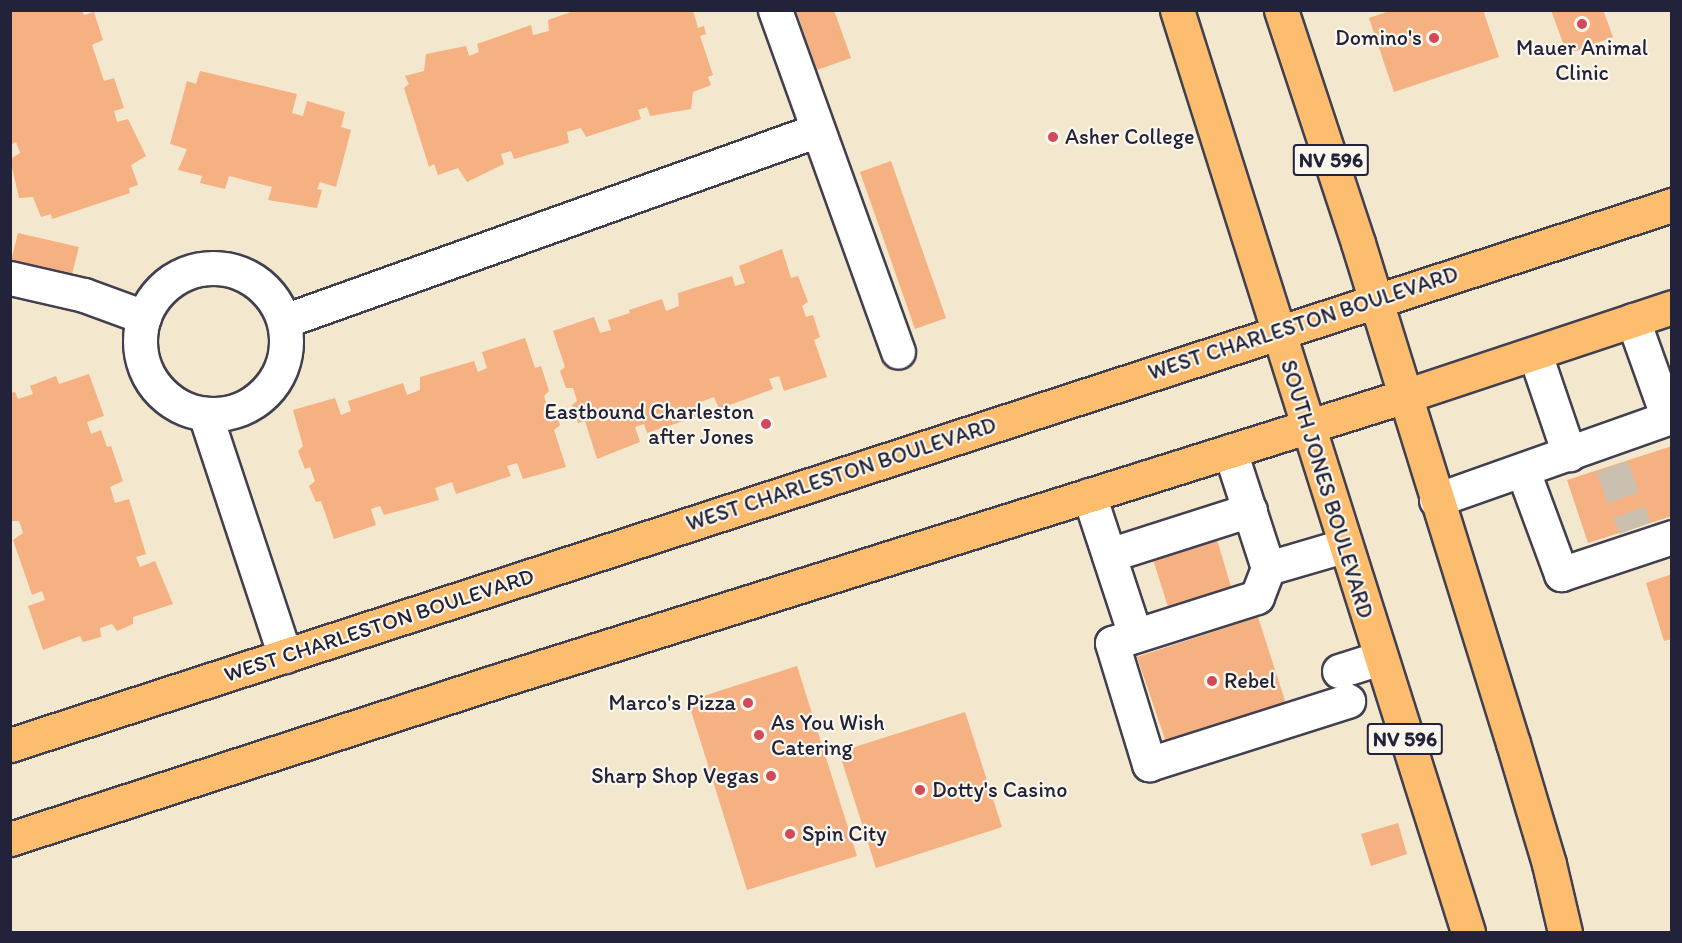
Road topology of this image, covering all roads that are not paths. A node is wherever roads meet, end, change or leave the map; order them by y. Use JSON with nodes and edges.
{"nodes":[{"id":1,"x":775,"y":10,"type":"edge"},
{"id":2,"x":1176,"y":10,"type":"edge"},
{"id":3,"x":1281,"y":10,"type":"edge"},
{"id":4,"x":818,"y":130,"type":"junction"},
{"id":5,"x":1671,"y":205,"type":"edge"},
{"id":6,"x":10,"y":278,"type":"edge"},
{"id":7,"x":1376,"y":299,"type":"junction"},
{"id":8,"x":1671,"y":307,"type":"edge"},
{"id":9,"x":144,"y":317,"type":"junction"},
{"id":10,"x":1633,"y":320,"type":"junction"},
{"id":11,"x":284,"y":321,"type":"junction"},
{"id":12,"x":1278,"y":330,"type":"junction"},
{"id":13,"x":898,"y":352,"type":"dead end"},
{"id":14,"x":1535,"y":354,"type":"junction"},
{"id":15,"x":1405,"y":396,"type":"junction"},
{"id":16,"x":205,"y":414,"type":"junction"},
{"id":17,"x":1670,"y":421,"type":"edge"},
{"id":18,"x":1306,"y":427,"type":"junction"},
{"id":19,"x":1230,"y":451,"type":"junction"},
{"id":20,"x":1569,"y":454,"type":"junction"},
{"id":21,"x":1523,"y":471,"type":"junction"},
{"id":22,"x":1089,"y":495,"type":"junction"},
{"id":23,"x":1436,"y":500,"type":"junction"},
{"id":24,"x":1250,"y":510,"type":"junction"},
{"id":25,"x":1649,"y":538,"type":"edge"},
{"id":26,"x":1343,"y":546,"type":"junction"},
{"id":27,"x":1108,"y":555,"type":"junction"},
{"id":28,"x":1268,"y":568,"type":"junction"},
{"id":29,"x":1135,"y":635,"type":"junction"},
{"id":30,"x":285,"y":656,"type":"junction"},
{"id":31,"x":1380,"y":658,"type":"junction"},
{"id":32,"x":10,"y":745,"type":"edge"},
{"id":33,"x":10,"y":839,"type":"edge"},
{"id":34,"x":1468,"y":933,"type":"edge"},
{"id":35,"x":1565,"y":933,"type":"edge"}],
"edges":[{"from":1,"to":4,"type":"lane"},
{"from":2,"to":12,"type":"main road","name":"SOUTH JONES BOULEVARD","number":"NV 596"},
{"from":3,"to":7,"type":"main road","number":"NV 596"},
{"from":4,"to":11,"type":"lane"},
{"from":4,"to":13,"type":"lane"},
{"from":5,"to":7,"type":"main road","name":"WEST CHARLESTON BOULEVARD"},
{"from":6,"to":9,"type":"lane"},
{"from":7,"to":12,"type":"main road","name":"WEST CHARLESTON BOULEVARD"},
{"from":7,"to":15,"type":"main road","number":"NV 596"},
{"from":8,"to":10,"type":"main road"},
{"from":9,"to":11,"type":"lane"},
{"from":9,"to":16,"type":"lane"},
{"from":10,"to":14,"type":"main road"},
{"from":10,"to":17,"type":"lane"},
{"from":11,"to":16,"type":"lane"},
{"from":12,"to":18,"type":"main road","name":"SOUTH JONES BOULEVARD","number":"NV 596"},
{"from":12,"to":30,"type":"main road","name":"WEST CHARLESTON BOULEVARD"},
{"from":14,"to":15,"type":"main road"},
{"from":14,"to":20,"type":"lane"},
{"from":15,"to":18,"type":"main road"},
{"from":15,"to":23,"type":"main road","number":"NV 596"},
{"from":16,"to":30,"type":"lane"},
{"from":17,"to":20,"type":"lane"},
{"from":18,"to":19,"type":"main road"},
{"from":18,"to":26,"type":"main road","name":"SOUTH JONES BOULEVARD","number":"NV 596"},
{"from":19,"to":22,"type":"main road"},
{"from":19,"to":24,"type":"lane"},
{"from":20,"to":21,"type":"lane"},
{"from":21,"to":23,"type":"lane"},
{"from":21,"to":25,"type":"lane"},
{"from":22,"to":27,"type":"lane"},
{"from":22,"to":33,"type":"main road"},
{"from":23,"to":35,"type":"main road","number":"NV 596"},
{"from":24,"to":27,"type":"lane"},
{"from":24,"to":28,"type":"lane"},
{"from":26,"to":28,"type":"lane"},
{"from":26,"to":31,"type":"main road","name":"SOUTH JONES BOULEVARD","number":"NV 596"},
{"from":27,"to":29,"type":"lane"},
{"from":28,"to":29,"type":"lane"},
{"from":29,"to":31,"type":"lane"},
{"from":30,"to":32,"type":"main road","name":"WEST CHARLESTON BOULEVARD"},
{"from":31,"to":34,"type":"main road","name":"SOUTH JONES BOULEVARD","number":"NV 596"}]}
